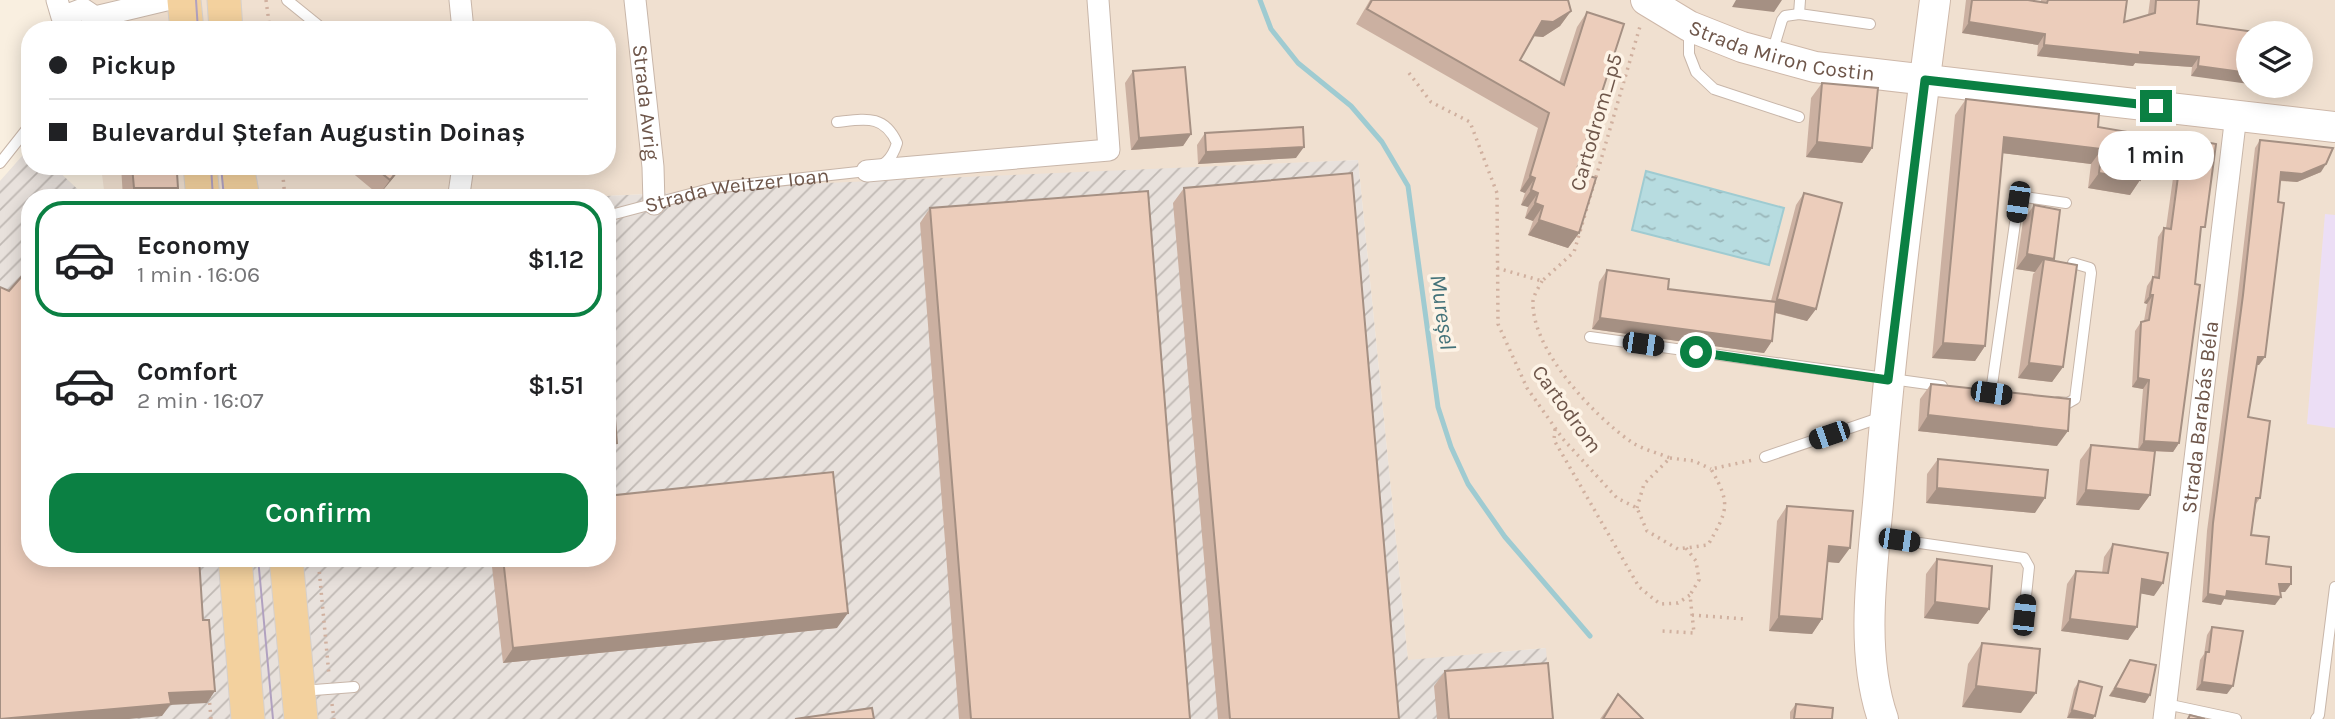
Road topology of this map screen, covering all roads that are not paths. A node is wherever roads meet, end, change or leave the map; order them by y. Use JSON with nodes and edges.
{"nodes":[{"id":1,"x":166,"y":0,"type":"edge"},
{"id":2,"x":184,"y":0,"type":"edge"},
{"id":3,"x":224,"y":0,"type":"edge"},
{"id":4,"x":287,"y":0,"type":"edge"},
{"id":5,"x":460,"y":0,"type":"edge"},
{"id":6,"x":635,"y":0,"type":"edge"},
{"id":7,"x":1098,"y":0,"type":"edge"},
{"id":8,"x":1647,"y":0,"type":"edge"},
{"id":9,"x":1800,"y":0,"type":"edge"},
{"id":10,"x":1935,"y":0,"type":"edge"},
{"id":11,"x":1799,"y":14,"type":"junction"},
{"id":12,"x":59,"y":15,"type":"edge"},
{"id":13,"x":186,"y":21,"type":"edge"},
{"id":14,"x":225,"y":21,"type":"edge"},
{"id":15,"x":313,"y":21,"type":"edge"},
{"id":16,"x":462,"y":21,"type":"edge"},
{"id":17,"x":1870,"y":24,"type":"dead end"},
{"id":18,"x":1689,"y":26,"type":"junction"},
{"id":19,"x":1771,"y":56,"type":"junction"},
{"id":20,"x":1925,"y":80,"type":"junction"},
{"id":21,"x":2236,"y":115,"type":"junction"},
{"id":22,"x":1799,"y":117,"type":"dead end"},
{"id":23,"x":837,"y":122,"type":"dead end"},
{"id":24,"x":2335,"y":127,"type":"edge"},
{"id":25,"x":21,"y":136,"type":"edge"},
{"id":26,"x":0,"y":163,"type":"edge"},
{"id":27,"x":867,"y":171,"type":"junction"},
{"id":28,"x":2066,"y":203,"type":"dead end"},
{"id":29,"x":654,"y":204,"type":"junction"},
{"id":30,"x":616,"y":213,"type":"edge"},
{"id":31,"x":2073,"y":263,"type":"edge"},
{"id":32,"x":1590,"y":337,"type":"dead end"},
{"id":33,"x":1888,"y":380,"type":"junction"},
{"id":34,"x":1954,"y":388,"type":"edge"},
{"id":35,"x":1979,"y":391,"type":"edge"},
{"id":36,"x":1991,"y":393,"type":"junction"},
{"id":37,"x":2004,"y":394,"type":"edge"},
{"id":38,"x":2042,"y":400,"type":"edge"},
{"id":39,"x":1885,"y":416,"type":"junction"},
{"id":40,"x":1766,"y":457,"type":"road end"},
{"id":41,"x":1875,"y":537,"type":"junction"},
{"id":42,"x":236,"y":567,"type":"edge"},
{"id":43,"x":287,"y":567,"type":"edge"},
{"id":44,"x":2335,"y":587,"type":"edge"},
{"id":45,"x":2024,"y":615,"type":"dead end"},
{"id":46,"x":354,"y":687,"type":"dead end"},
{"id":47,"x":300,"y":705,"type":"edge"},
{"id":48,"x":2165,"y":712,"type":"edge"},
{"id":49,"x":248,"y":719,"type":"edge"},
{"id":50,"x":1883,"y":719,"type":"edge"},
{"id":51,"x":2236,"y":719,"type":"edge"},
{"id":52,"x":2316,"y":719,"type":"edge"}],
"edges":[{"from":1,"to":12,"type":"street"},
{"from":2,"to":13,"type":"main road"},
{"from":3,"to":14,"type":"main road"},
{"from":4,"to":15,"type":"lane"},
{"from":5,"to":16,"type":"street"},
{"from":6,"to":29,"type":"street","name":"Strada Avrig"},
{"from":7,"to":27,"type":"street","name":"Strada Weitzer Ioan"},
{"from":8,"to":18,"type":"main road","name":"Strada Miron Costin"},
{"from":9,"to":11,"type":"lane"},
{"from":10,"to":20,"type":"main road"},
{"from":11,"to":17,"type":"lane"},
{"from":11,"to":19,"type":"lane"},
{"from":18,"to":19,"type":"main road","name":"Strada Miron Costin"},
{"from":18,"to":22,"type":"lane"},
{"from":19,"to":20,"type":"main road","name":"Strada Miron Costin"},
{"from":20,"to":21,"type":"main road","name":"Strada Miron Costin"},
{"from":20,"to":33,"type":"main road"},
{"from":21,"to":24,"type":"main road","name":"Strada Miron Costin"},
{"from":21,"to":48,"type":"street","name":"Strada Barabás Béla"},
{"from":23,"to":27,"type":"lane","name":"Strada Weitzer Ioan"},
{"from":25,"to":26,"type":"lane"},
{"from":27,"to":29,"type":"lane","name":"Strada Weitzer Ioan"},
{"from":28,"to":36,"type":"lane"},
{"from":29,"to":30,"type":"lane","name":"Strada Weitzer Ioan"},
{"from":31,"to":38,"type":"lane"},
{"from":32,"to":33,"type":"lane"},
{"from":33,"to":34,"type":"lane"},
{"from":33,"to":39,"type":"main road"},
{"from":35,"to":36,"type":"lane"},
{"from":36,"to":37,"type":"lane"},
{"from":39,"to":40,"type":"lane"},
{"from":39,"to":41,"type":"main road"},
{"from":41,"to":45,"type":"lane"},
{"from":41,"to":50,"type":"main road"},
{"from":42,"to":49,"type":"main road"},
{"from":43,"to":47,"type":"main road"},
{"from":44,"to":52,"type":"lane"},
{"from":46,"to":47,"type":"lane"},
{"from":48,"to":51,"type":"lane"}]}
